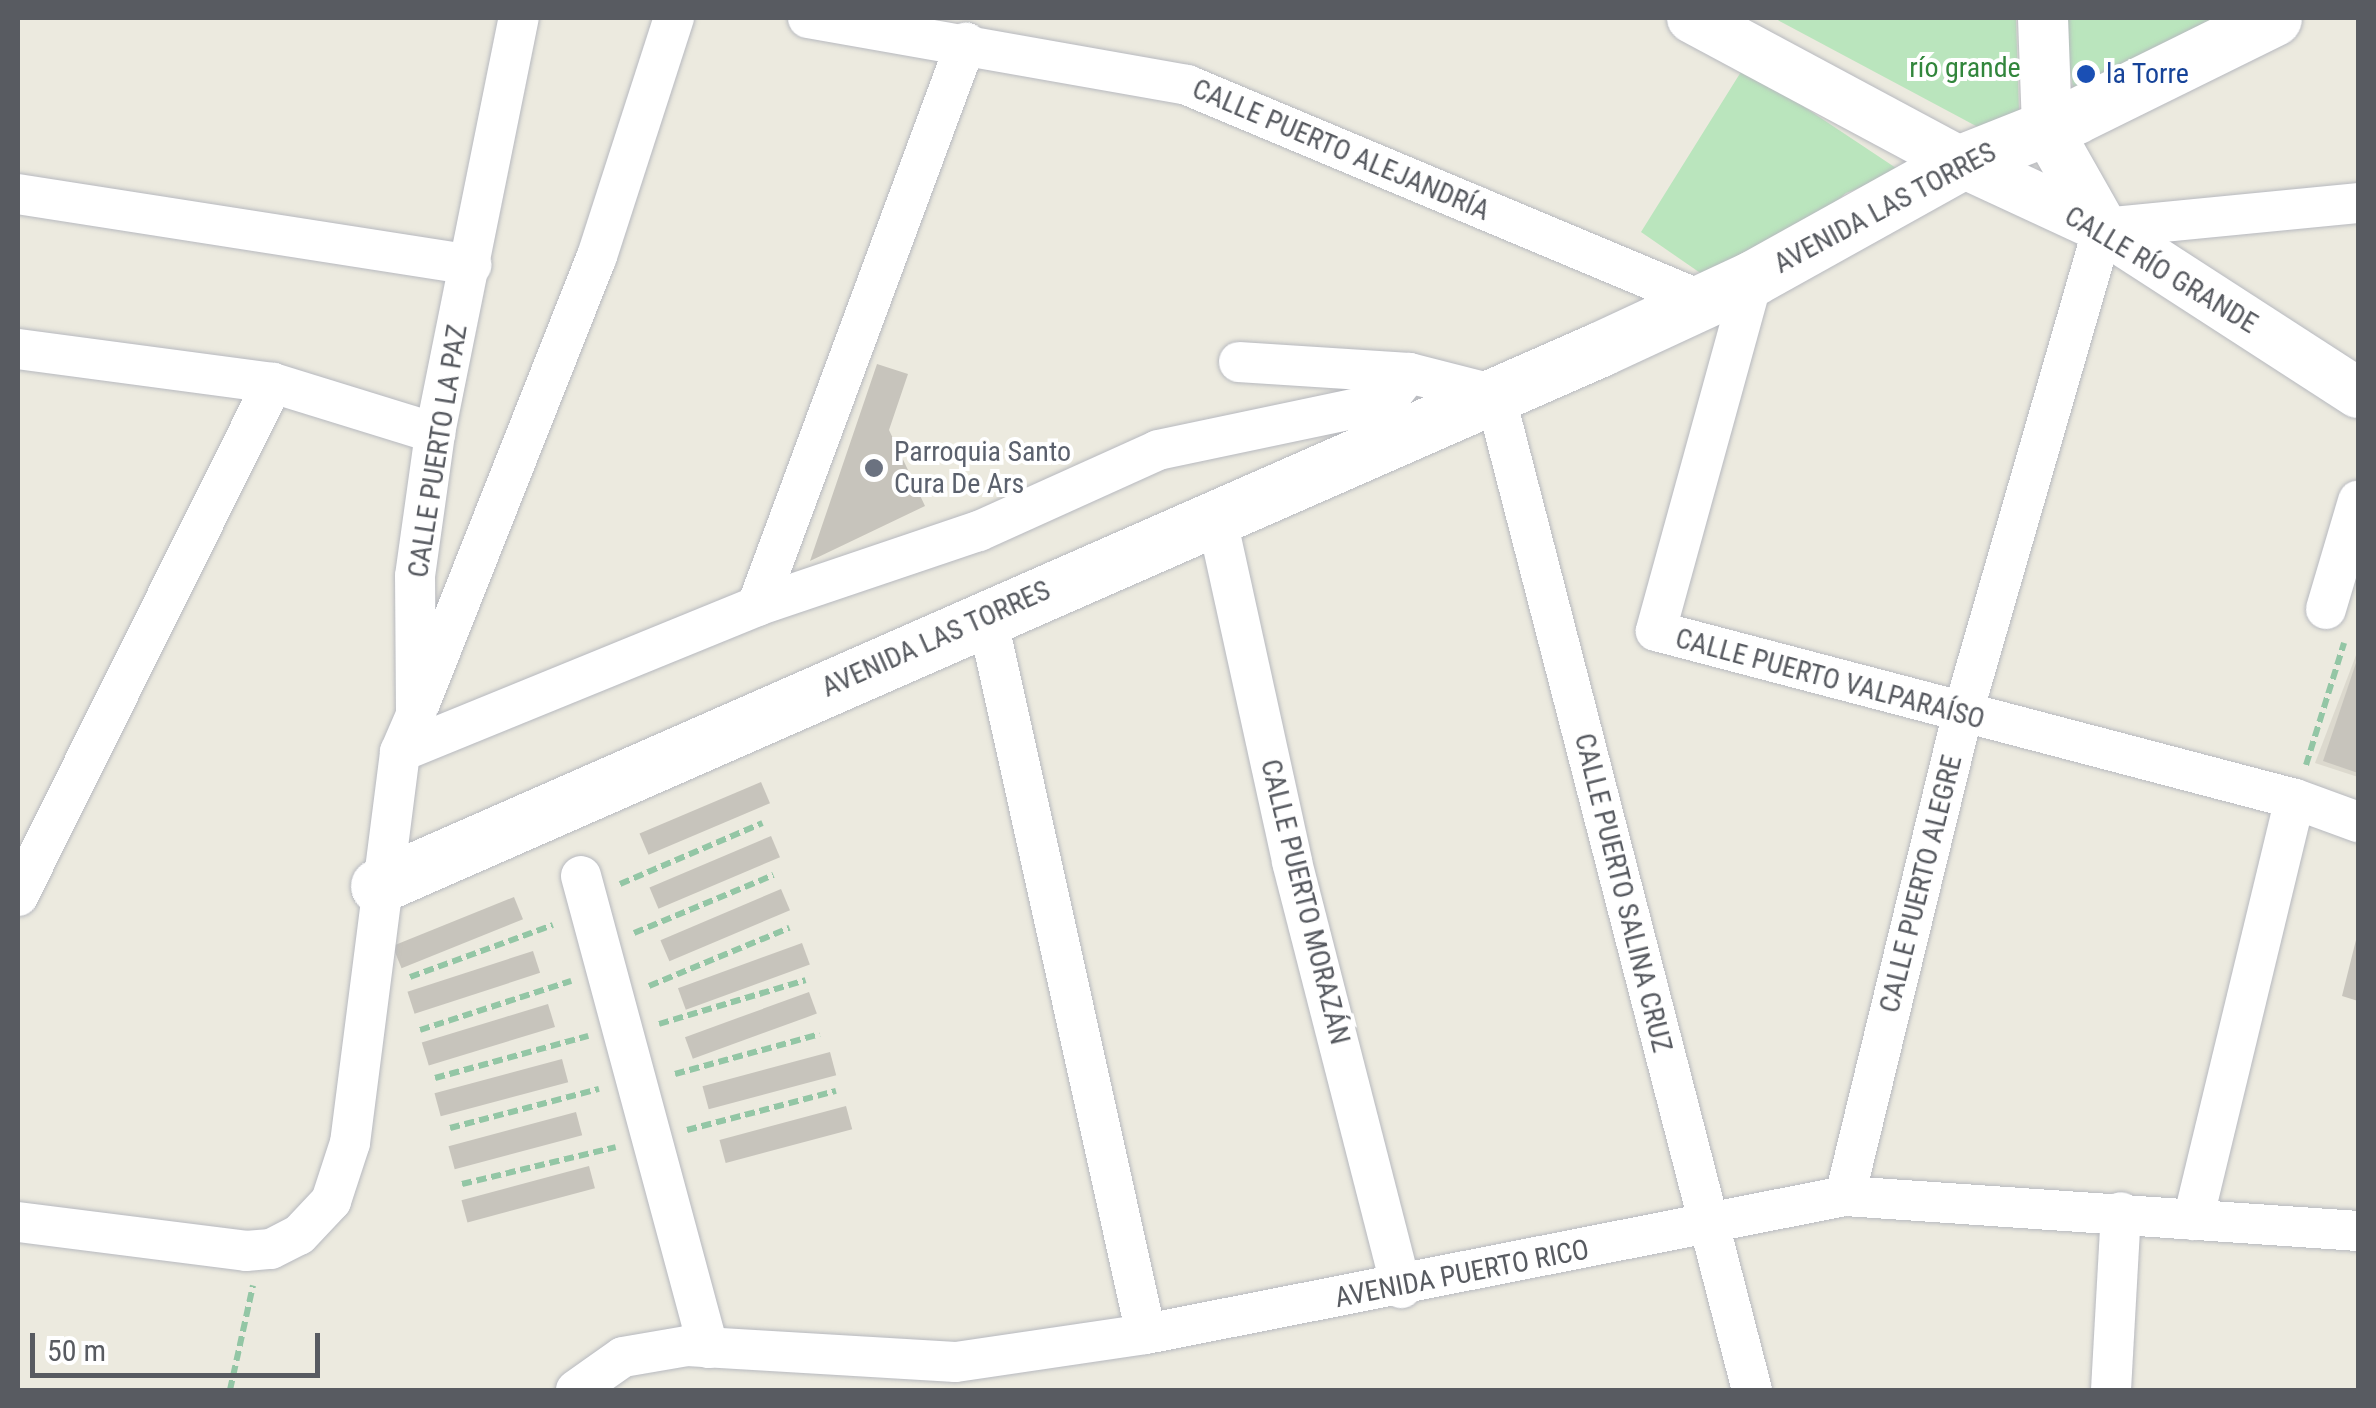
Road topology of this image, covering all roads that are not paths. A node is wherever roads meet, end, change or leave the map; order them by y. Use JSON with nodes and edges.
{"nodes":[{"id":1,"x":520,"y":18,"type":"edge"},
{"id":2,"x":674,"y":18,"type":"edge"},
{"id":3,"x":808,"y":18,"type":"edge"},
{"id":4,"x":1692,"y":18,"type":"edge"},
{"id":5,"x":2044,"y":18,"type":"edge"},
{"id":6,"x":2274,"y":18,"type":"edge"},
{"id":7,"x":966,"y":44,"type":"junction"},
{"id":8,"x":2047,"y":128,"type":"junction"},
{"id":9,"x":1961,"y":162,"type":"junction"},
{"id":10,"x":18,"y":194,"type":"edge"},
{"id":11,"x":2358,"y":203,"type":"edge"},
{"id":12,"x":2104,"y":228,"type":"junction"},
{"id":13,"x":470,"y":265,"type":"junction"},
{"id":14,"x":1753,"y":278,"type":"junction"},
{"id":15,"x":1702,"y":301,"type":"junction"},
{"id":16,"x":18,"y":349,"type":"edge"},
{"id":17,"x":1239,"y":362,"type":"dead end"},
{"id":18,"x":1409,"y":373,"type":"junction"},
{"id":19,"x":273,"y":383,"type":"junction"},
{"id":20,"x":2358,"y":394,"type":"edge"},
{"id":21,"x":1495,"y":395,"type":"junction"},
{"id":22,"x":435,"y":434,"type":"junction"},
{"id":23,"x":2358,"y":501,"type":"edge"},
{"id":24,"x":1216,"y":515,"type":"junction"},
{"id":25,"x":758,"y":606,"type":"junction"},
{"id":26,"x":2326,"y":609,"type":"road end"},
{"id":27,"x":987,"y":617,"type":"junction"},
{"id":28,"x":1962,"y":716,"type":"junction"},
{"id":29,"x":408,"y":733,"type":"junction"},
{"id":30,"x":2295,"y":800,"type":"junction"},
{"id":31,"x":2358,"y":822,"type":"edge"},
{"id":32,"x":378,"y":886,"type":"junction"},
{"id":33,"x":18,"y":896,"type":"edge"},
{"id":34,"x":597,"y":934,"type":"road end"},
{"id":35,"x":1845,"y":1196,"type":"junction"},
{"id":36,"x":2121,"y":1212,"type":"junction"},
{"id":37,"x":2193,"y":1220,"type":"junction"},
{"id":38,"x":18,"y":1222,"type":"edge"},
{"id":39,"x":1708,"y":1224,"type":"junction"},
{"id":40,"x":2358,"y":1231,"type":"edge"},
{"id":41,"x":1401,"y":1288,"type":"junction"},
{"id":42,"x":1146,"y":1334,"type":"junction"},
{"id":43,"x":708,"y":1348,"type":"junction"},
{"id":44,"x":928,"y":1376,"type":"edge"},
{"id":45,"x":576,"y":1390,"type":"edge"},
{"id":46,"x":1752,"y":1390,"type":"edge"},
{"id":47,"x":2110,"y":1390,"type":"edge"}],
"edges":[{"from":1,"to":13,"type":"street","name":"CALLE PUERTO LA PAZ"},
{"from":2,"to":29,"type":"street"},
{"from":3,"to":7,"type":"street","name":"CALLE PUERTO ALEJANDRÍA"},
{"from":4,"to":9,"type":"street","name":"CALLE RÍO GRANDE"},
{"from":5,"to":8,"type":"street"},
{"from":6,"to":8,"type":"main road","name":"AVENIDA LAS TORRES"},
{"from":7,"to":15,"type":"street","name":"CALLE PUERTO ALEJANDRÍA"},
{"from":7,"to":25,"type":"street"},
{"from":8,"to":9,"type":"main road","name":"AVENIDA LAS TORRES"},
{"from":8,"to":12,"type":"street"},
{"from":9,"to":12,"type":"street","name":"CALLE RÍO GRANDE"},
{"from":9,"to":14,"type":"main road","name":"AVENIDA LAS TORRES"},
{"from":10,"to":13,"type":"street"},
{"from":11,"to":12,"type":"street"},
{"from":12,"to":20,"type":"street","name":"CALLE RÍO GRANDE"},
{"from":12,"to":28,"type":"street","name":"CALLE PUERTO ALEGRE"},
{"from":13,"to":22,"type":"street","name":"CALLE PUERTO LA PAZ"},
{"from":14,"to":15,"type":"main road","name":"AVENIDA LAS TORRES"},
{"from":14,"to":28,"type":"street","name":"CALLE PUERTO VALPARAÍSO"},
{"from":15,"to":21,"type":"main road","name":"AVENIDA LAS TORRES"},
{"from":16,"to":19,"type":"street"},
{"from":17,"to":18,"type":"street"},
{"from":18,"to":21,"type":"street"},
{"from":18,"to":25,"type":"street"},
{"from":19,"to":22,"type":"street"},
{"from":19,"to":33,"type":"street"},
{"from":21,"to":24,"type":"main road","name":"AVENIDA LAS TORRES"},
{"from":21,"to":39,"type":"street","name":"CALLE PUERTO SALINA CRUZ"},
{"from":22,"to":29,"type":"street","name":"CALLE PUERTO LA PAZ"},
{"from":23,"to":26,"type":"street"},
{"from":24,"to":27,"type":"main road","name":"AVENIDA LAS TORRES"},
{"from":24,"to":41,"type":"street","name":"CALLE PUERTO MORAZÁN"},
{"from":25,"to":29,"type":"street"},
{"from":27,"to":32,"type":"main road","name":"AVENIDA LAS TORRES"},
{"from":27,"to":42,"type":"street"},
{"from":28,"to":30,"type":"street","name":"CALLE PUERTO VALPARAÍSO"},
{"from":28,"to":35,"type":"street","name":"CALLE PUERTO ALEGRE"},
{"from":29,"to":32,"type":"street","name":"CALLE PUERTO LA PAZ"},
{"from":30,"to":31,"type":"street","name":"CALLE PUERTO VALPARAÍSO"},
{"from":30,"to":37,"type":"street"},
{"from":32,"to":38,"type":"street","name":"CALLE PUERTO LA PAZ"},
{"from":34,"to":43,"type":"street"},
{"from":35,"to":36,"type":"street","name":"AVENIDA PUERTO RICO"},
{"from":35,"to":39,"type":"street","name":"AVENIDA PUERTO RICO"},
{"from":36,"to":37,"type":"street","name":"AVENIDA PUERTO RICO"},
{"from":36,"to":47,"type":"street"},
{"from":37,"to":40,"type":"street","name":"AVENIDA PUERTO RICO"},
{"from":39,"to":41,"type":"street","name":"AVENIDA PUERTO RICO"},
{"from":39,"to":46,"type":"street","name":"CALLE PUERTO SALINA CRUZ"},
{"from":41,"to":42,"type":"street","name":"AVENIDA PUERTO RICO"},
{"from":42,"to":44,"type":"street","name":"AVENIDA PUERTO RICO"},
{"from":43,"to":44,"type":"street","name":"AVENIDA PUERTO RICO"},
{"from":43,"to":45,"type":"street","name":"AVENIDA PUERTO RICO"}]}
